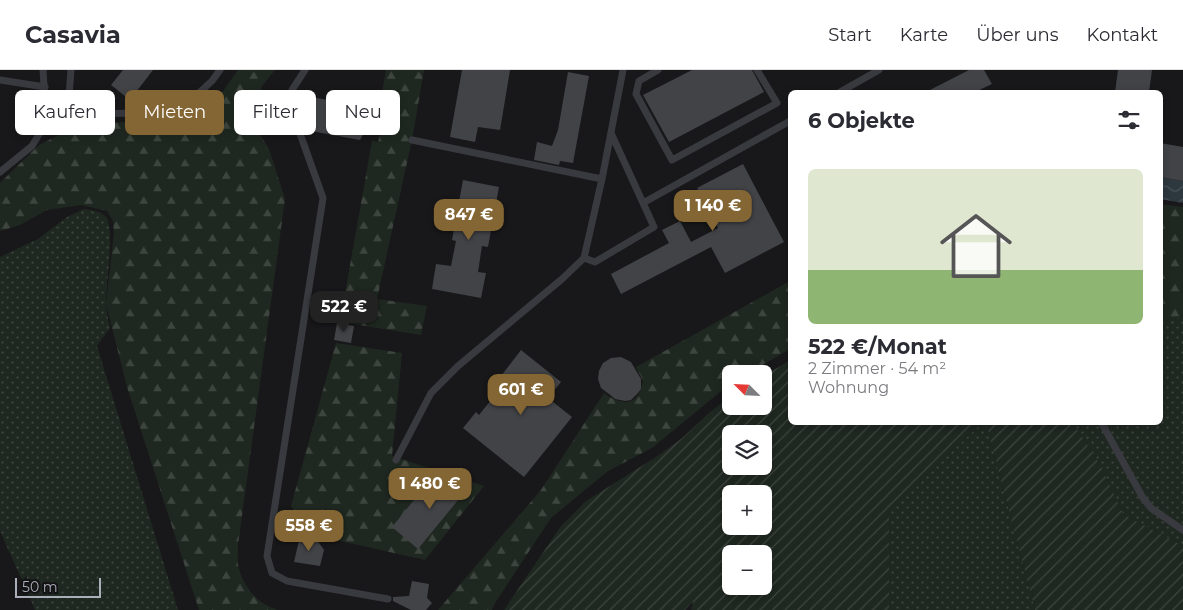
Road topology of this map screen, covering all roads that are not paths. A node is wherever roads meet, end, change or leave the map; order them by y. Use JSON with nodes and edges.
{"nodes":[{"id":1,"x":43,"y":70,"type":"edge"},
{"id":2,"x":71,"y":70,"type":"edge"},
{"id":3,"x":220,"y":70,"type":"edge"},
{"id":4,"x":305,"y":70,"type":"edge"},
{"id":5,"x":623,"y":70,"type":"edge"},
{"id":6,"x":658,"y":70,"type":"edge"},
{"id":7,"x":757,"y":70,"type":"edge"},
{"id":8,"x":879,"y":70,"type":"edge"},
{"id":9,"x":0,"y":80,"type":"edge"},
{"id":10,"x":45,"y":87,"type":"junction"},
{"id":11,"x":844,"y":90,"type":"edge"},
{"id":12,"x":788,"y":122,"type":"edge"},
{"id":13,"x":611,"y":133,"type":"junction"},
{"id":14,"x":412,"y":140,"type":"dead end"},
{"id":15,"x":0,"y":172,"type":"edge"},
{"id":16,"x":602,"y":179,"type":"junction"},
{"id":17,"x":643,"y":203,"type":"junction"},
{"id":18,"x":584,"y":258,"type":"junction"},
{"id":19,"x":1103,"y":425,"type":"edge"},
{"id":20,"x":396,"y":460,"type":"dead end"},
{"id":21,"x":1183,"y":530,"type":"edge"},
{"id":22,"x":388,"y":599,"type":"dead end"}],
"edges":[{"from":1,"to":10,"type":"lane"},
{"from":2,"to":3,"type":"lane"},
{"from":4,"to":22,"type":"lane"},
{"from":5,"to":13,"type":"lane"},
{"from":6,"to":7,"type":"lane"},
{"from":8,"to":11,"type":"lane"},
{"from":9,"to":10,"type":"lane"},
{"from":10,"to":15,"type":"lane"},
{"from":12,"to":17,"type":"lane"},
{"from":13,"to":16,"type":"lane"},
{"from":13,"to":17,"type":"lane"},
{"from":14,"to":16,"type":"lane"},
{"from":16,"to":18,"type":"lane"},
{"from":17,"to":18,"type":"lane"},
{"from":18,"to":20,"type":"lane"},
{"from":19,"to":21,"type":"lane"}]}
